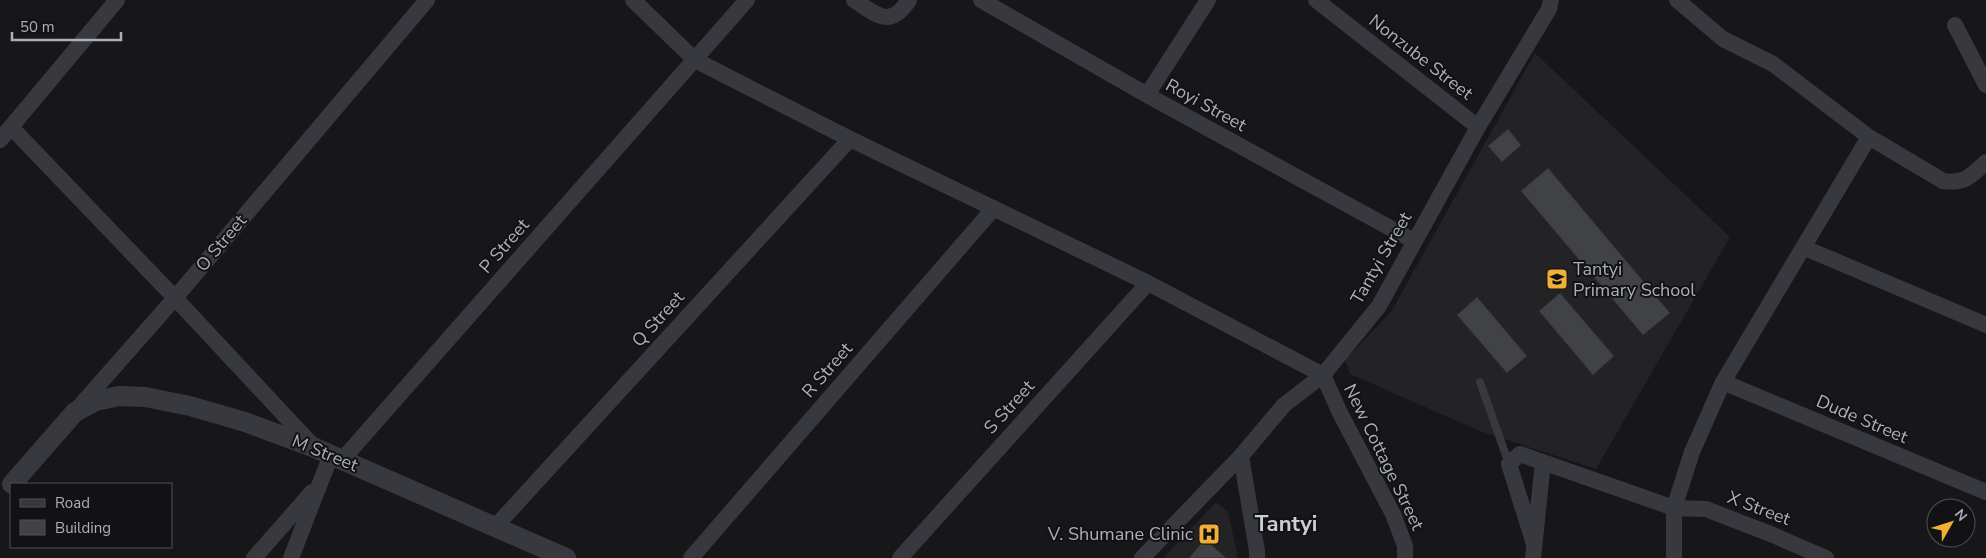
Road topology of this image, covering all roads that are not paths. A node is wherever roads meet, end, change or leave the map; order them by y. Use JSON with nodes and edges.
{"nodes":[{"id":1,"x":117,"y":0,"type":"edge"},
{"id":2,"x":427,"y":0,"type":"edge"},
{"id":3,"x":633,"y":0,"type":"edge"},
{"id":4,"x":747,"y":0,"type":"edge"},
{"id":5,"x":854,"y":0,"type":"edge"},
{"id":6,"x":909,"y":0,"type":"edge"},
{"id":7,"x":981,"y":0,"type":"edge"},
{"id":8,"x":1208,"y":0,"type":"edge"},
{"id":9,"x":1316,"y":0,"type":"edge"},
{"id":10,"x":1677,"y":0,"type":"edge"},
{"id":11,"x":1550,"y":4,"type":"edge"},
{"id":12,"x":1955,"y":25,"type":"dead end"},
{"id":13,"x":695,"y":60,"type":"junction"},
{"id":14,"x":1986,"y":85,"type":"edge"},
{"id":15,"x":1147,"y":95,"type":"junction"},
{"id":16,"x":11,"y":126,"type":"junction"},
{"id":17,"x":1478,"y":128,"type":"junction"},
{"id":18,"x":1870,"y":137,"type":"junction"},
{"id":19,"x":850,"y":139,"type":"junction"},
{"id":20,"x":0,"y":140,"type":"edge"},
{"id":21,"x":1986,"y":162,"type":"edge"},
{"id":22,"x":994,"y":208,"type":"junction"},
{"id":23,"x":1414,"y":241,"type":"junction"},
{"id":24,"x":1805,"y":248,"type":"junction"},
{"id":25,"x":1148,"y":282,"type":"junction"},
{"id":26,"x":175,"y":298,"type":"junction"},
{"id":27,"x":1986,"y":326,"type":"edge"},
{"id":28,"x":1323,"y":375,"type":"junction"},
{"id":29,"x":1480,"y":382,"type":"dead end"},
{"id":30,"x":1723,"y":382,"type":"junction"},
{"id":31,"x":75,"y":412,"type":"junction"},
{"id":32,"x":330,"y":454,"type":"junction"},
{"id":33,"x":1241,"y":456,"type":"junction"},
{"id":34,"x":1543,"y":462,"type":"junction"},
{"id":35,"x":1509,"y":464,"type":"junction"},
{"id":36,"x":14,"y":483,"type":"edge"},
{"id":37,"x":320,"y":483,"type":"junction"},
{"id":38,"x":10,"y":487,"type":"edge"},
{"id":39,"x":1986,"y":492,"type":"edge"},
{"id":40,"x":0,"y":498,"type":"edge"},
{"id":41,"x":1674,"y":508,"type":"junction"},
{"id":42,"x":495,"y":527,"type":"junction"},
{"id":43,"x":1533,"y":551,"type":"edge"},
{"id":44,"x":254,"y":558,"type":"edge"},
{"id":45,"x":291,"y":558,"type":"edge"},
{"id":46,"x":566,"y":558,"type":"edge"},
{"id":47,"x":691,"y":558,"type":"edge"},
{"id":48,"x":900,"y":558,"type":"edge"},
{"id":49,"x":1142,"y":558,"type":"edge"},
{"id":50,"x":1257,"y":558,"type":"edge"},
{"id":51,"x":1405,"y":558,"type":"edge"},
{"id":52,"x":1674,"y":558,"type":"edge"},
{"id":53,"x":1826,"y":558,"type":"edge"}],
"edges":[{"from":1,"to":16,"type":"street"},
{"from":2,"to":26,"type":"street","name":"O Street"},
{"from":3,"to":13,"type":"street"},
{"from":4,"to":13,"type":"street","name":"P Street"},
{"from":5,"to":6,"type":"street"},
{"from":7,"to":15,"type":"street","name":"Royi Street"},
{"from":8,"to":15,"type":"street"},
{"from":9,"to":17,"type":"street","name":"Nonzube Street"},
{"from":10,"to":18,"type":"street"},
{"from":11,"to":17,"type":"street","name":"Tantyi Street"},
{"from":12,"to":14,"type":"street"},
{"from":13,"to":19,"type":"street"},
{"from":13,"to":32,"type":"street","name":"P Street"},
{"from":15,"to":23,"type":"street","name":"Royi Street"},
{"from":16,"to":20,"type":"street"},
{"from":16,"to":26,"type":"street"},
{"from":17,"to":23,"type":"street","name":"Tantyi Street"},
{"from":18,"to":21,"type":"street"},
{"from":18,"to":24,"type":"street"},
{"from":19,"to":22,"type":"street"},
{"from":19,"to":42,"type":"street","name":"Q Street"},
{"from":22,"to":25,"type":"street"},
{"from":22,"to":47,"type":"street","name":"R Street"},
{"from":23,"to":28,"type":"street","name":"Tantyi Street"},
{"from":24,"to":27,"type":"street"},
{"from":24,"to":30,"type":"street"},
{"from":25,"to":28,"type":"street"},
{"from":25,"to":48,"type":"street","name":"S Street"},
{"from":26,"to":31,"type":"street","name":"O Street"},
{"from":26,"to":32,"type":"street"},
{"from":28,"to":33,"type":"street","name":"Tantyi Street"},
{"from":28,"to":51,"type":"street","name":"New Cottage Street"},
{"from":29,"to":35,"type":"lane"},
{"from":30,"to":39,"type":"street","name":"Dude Street"},
{"from":30,"to":41,"type":"street"},
{"from":31,"to":32,"type":"street","name":"M Street"},
{"from":31,"to":36,"type":"street","name":"O Street"},
{"from":32,"to":37,"type":"street","name":"P Street"},
{"from":32,"to":42,"type":"street","name":"M Street"},
{"from":33,"to":49,"type":"street","name":"Tantyi Street"},
{"from":33,"to":50,"type":"street"},
{"from":34,"to":35,"type":"street","name":"X Street"},
{"from":34,"to":41,"type":"street","name":"X Street"},
{"from":34,"to":43,"type":"street"},
{"from":35,"to":43,"type":"street"},
{"from":37,"to":44,"type":"street","name":"P Street"},
{"from":37,"to":45,"type":"street","name":"P Street"},
{"from":38,"to":40,"type":"street","name":"O Street"},
{"from":41,"to":52,"type":"street"},
{"from":41,"to":53,"type":"street","name":"X Street"},
{"from":42,"to":46,"type":"street","name":"M Street"}]}
